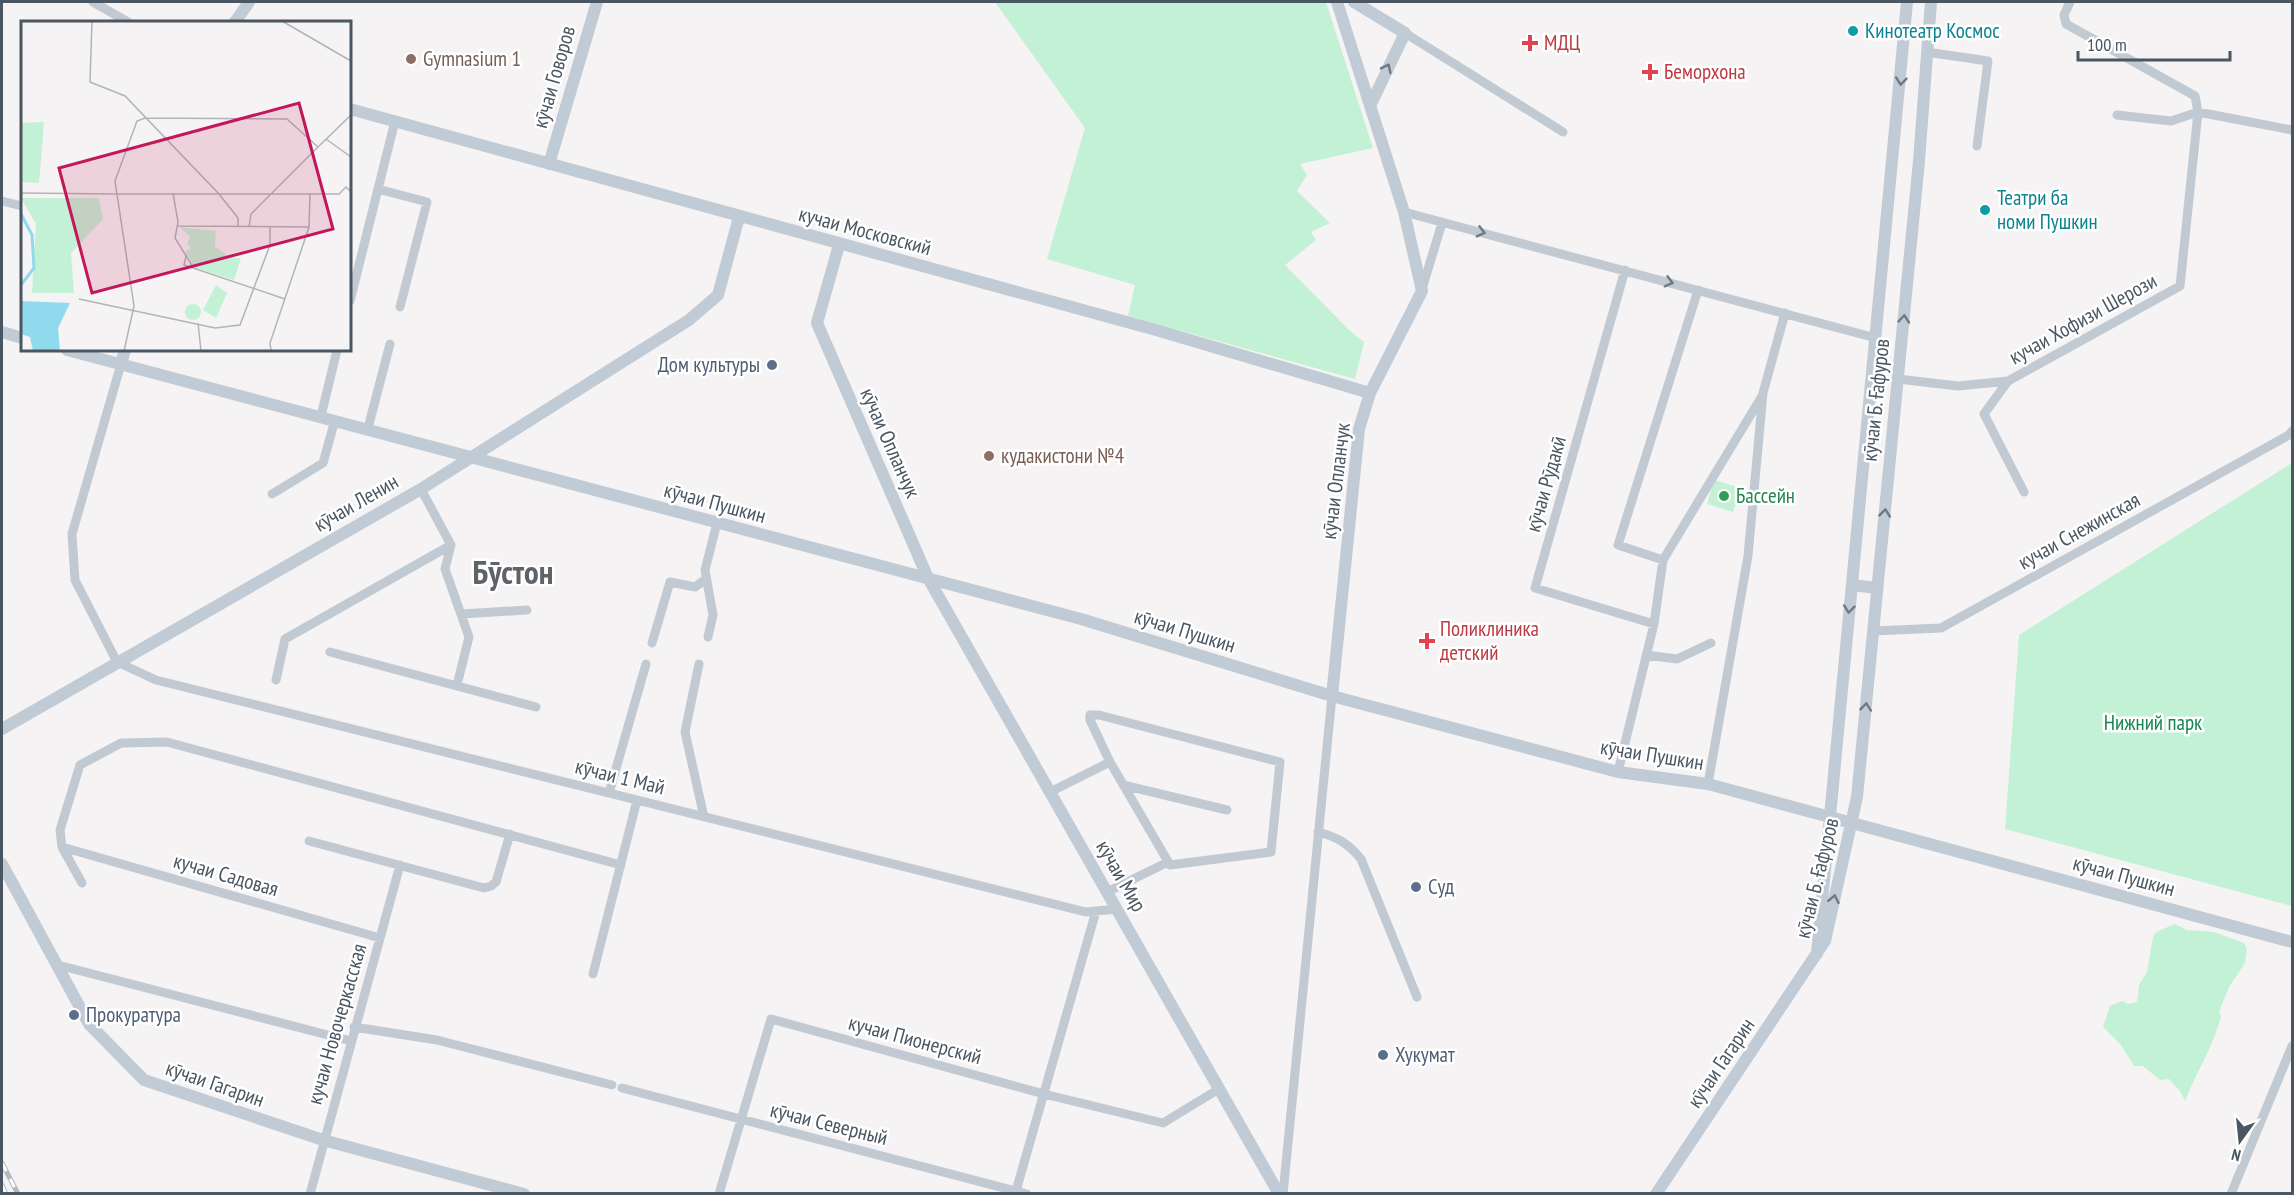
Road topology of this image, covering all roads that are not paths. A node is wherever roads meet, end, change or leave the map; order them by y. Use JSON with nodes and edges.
{"nodes":[{"id":1,"x":93,"y":2,"type":"edge"},
{"id":2,"x":249,"y":2,"type":"edge"},
{"id":3,"x":597,"y":2,"type":"edge"},
{"id":4,"x":1337,"y":2,"type":"edge"},
{"id":5,"x":1354,"y":2,"type":"edge"},
{"id":6,"x":1907,"y":2,"type":"edge"},
{"id":7,"x":1931,"y":2,"type":"edge"},
{"id":8,"x":2070,"y":2,"type":"edge"},
{"id":9,"x":126,"y":21,"type":"edge"},
{"id":10,"x":236,"y":21,"type":"edge"},
{"id":11,"x":1405,"y":33,"type":"junction"},
{"id":12,"x":1904,"y":51,"type":"junction"},
{"id":13,"x":1926,"y":52,"type":"junction"},
{"id":14,"x":1371,"y":104,"type":"junction"},
{"id":15,"x":351,"y":109,"type":"edge"},
{"id":16,"x":2198,"y":112,"type":"junction"},
{"id":17,"x":2117,"y":115,"type":"dead end"},
{"id":18,"x":395,"y":121,"type":"junction"},
{"id":19,"x":2292,"y":129,"type":"edge"},
{"id":20,"x":1563,"y":132,"type":"dead end"},
{"id":21,"x":1977,"y":146,"type":"dead end"},
{"id":22,"x":549,"y":164,"type":"junction"},
{"id":23,"x":378,"y":189,"type":"junction"},
{"id":24,"x":2,"y":201,"type":"edge"},
{"id":25,"x":21,"y":206,"type":"edge"},
{"id":26,"x":1404,"y":212,"type":"junction"},
{"id":27,"x":739,"y":217,"type":"junction"},
{"id":28,"x":1442,"y":223,"type":"junction"},
{"id":29,"x":839,"y":244,"type":"junction"},
{"id":30,"x":1625,"y":270,"type":"junction"},
{"id":31,"x":1698,"y":290,"type":"junction"},
{"id":32,"x":351,"y":291,"type":"edge"},
{"id":33,"x":1422,"y":291,"type":"junction"},
{"id":34,"x":400,"y":307,"type":"dead end"},
{"id":35,"x":1785,"y":313,"type":"junction"},
{"id":36,"x":2,"y":332,"type":"edge"},
{"id":37,"x":21,"y":338,"type":"edge"},
{"id":38,"x":1876,"y":338,"type":"junction"},
{"id":39,"x":390,"y":344,"type":"dead end"},
{"id":40,"x":71,"y":351,"type":"edge"},
{"id":41,"x":125,"y":351,"type":"edge"},
{"id":42,"x":337,"y":351,"type":"edge"},
{"id":43,"x":121,"y":364,"type":"junction"},
{"id":44,"x":1898,"y":379,"type":"junction"},
{"id":45,"x":2008,"y":381,"type":"junction"},
{"id":46,"x":1370,"y":393,"type":"junction"},
{"id":47,"x":1763,"y":393,"type":"junction"},
{"id":48,"x":321,"y":416,"type":"junction"},
{"id":49,"x":335,"y":420,"type":"junction"},
{"id":50,"x":368,"y":428,"type":"junction"},
{"id":51,"x":2292,"y":431,"type":"edge"},
{"id":52,"x":475,"y":456,"type":"junction"},
{"id":53,"x":421,"y":489,"type":"junction"},
{"id":54,"x":2024,"y":492,"type":"dead end"},
{"id":55,"x":272,"y":494,"type":"dead end"},
{"id":56,"x":717,"y":523,"type":"junction"},
{"id":57,"x":452,"y":545,"type":"junction"},
{"id":58,"x":1664,"y":560,"type":"junction"},
{"id":59,"x":928,"y":578,"type":"junction"},
{"id":60,"x":706,"y":579,"type":"junction"},
{"id":61,"x":1852,"y":585,"type":"junction"},
{"id":62,"x":1877,"y":588,"type":"junction"},
{"id":63,"x":527,"y":610,"type":"dead end"},
{"id":64,"x":461,"y":614,"type":"junction"},
{"id":65,"x":1654,"y":624,"type":"junction"},
{"id":66,"x":1873,"y":631,"type":"junction"},
{"id":67,"x":708,"y":637,"type":"dead end"},
{"id":68,"x":652,"y":643,"type":"dead end"},
{"id":69,"x":1711,"y":643,"type":"dead end"},
{"id":70,"x":330,"y":652,"type":"dead end"},
{"id":71,"x":1646,"y":655,"type":"junction"},
{"id":72,"x":117,"y":662,"type":"junction"},
{"id":73,"x":646,"y":664,"type":"dead end"},
{"id":74,"x":699,"y":664,"type":"dead end"},
{"id":75,"x":276,"y":680,"type":"dead end"},
{"id":76,"x":457,"y":685,"type":"junction"},
{"id":77,"x":1332,"y":696,"type":"junction"},
{"id":78,"x":536,"y":707,"type":"dead end"},
{"id":79,"x":2,"y":729,"type":"edge"},
{"id":80,"x":1110,"y":762,"type":"junction"},
{"id":81,"x":1618,"y":772,"type":"junction"},
{"id":82,"x":1123,"y":784,"type":"junction"},
{"id":83,"x":1708,"y":784,"type":"junction"},
{"id":84,"x":1050,"y":792,"type":"junction"},
{"id":85,"x":609,"y":793,"type":"junction"},
{"id":86,"x":637,"y":800,"type":"junction"},
{"id":87,"x":1227,"y":810,"type":"dead end"},
{"id":88,"x":704,"y":817,"type":"junction"},
{"id":89,"x":1829,"y":817,"type":"junction"},
{"id":90,"x":1851,"y":823,"type":"junction"},
{"id":91,"x":1318,"y":832,"type":"junction"},
{"id":92,"x":510,"y":834,"type":"junction"},
{"id":93,"x":309,"y":841,"type":"dead end"},
{"id":94,"x":62,"y":847,"type":"junction"},
{"id":95,"x":1168,"y":862,"type":"junction"},
{"id":96,"x":2,"y":864,"type":"edge"},
{"id":97,"x":400,"y":865,"type":"junction"},
{"id":98,"x":621,"y":865,"type":"junction"},
{"id":99,"x":82,"y":884,"type":"dead end"},
{"id":100,"x":1107,"y":891,"type":"junction"},
{"id":101,"x":1117,"y":909,"type":"junction"},
{"id":102,"x":1096,"y":911,"type":"junction"},
{"id":103,"x":380,"y":938,"type":"junction"},
{"id":104,"x":2292,"y":942,"type":"edge"},
{"id":105,"x":1817,"y":954,"type":"junction"},
{"id":106,"x":58,"y":965,"type":"junction"},
{"id":107,"x":593,"y":974,"type":"dead end"},
{"id":108,"x":1417,"y":997,"type":"dead end"},
{"id":109,"x":354,"y":1027,"type":"junction"},
{"id":110,"x":351,"y":1041,"type":"junction"},
{"id":111,"x":2292,"y":1046,"type":"edge"},
{"id":112,"x":612,"y":1085,"type":"dead end"},
{"id":113,"x":622,"y":1088,"type":"dead end"},
{"id":114,"x":1220,"y":1089,"type":"junction"},
{"id":115,"x":1044,"y":1094,"type":"junction"},
{"id":116,"x":741,"y":1120,"type":"junction"},
{"id":117,"x":323,"y":1140,"type":"junction"},
{"id":118,"x":1016,"y":1191,"type":"junction"},
{"id":119,"x":310,"y":1194,"type":"edge"},
{"id":120,"x":524,"y":1194,"type":"edge"},
{"id":121,"x":719,"y":1194,"type":"edge"},
{"id":122,"x":1027,"y":1194,"type":"edge"},
{"id":123,"x":1281,"y":1194,"type":"edge"},
{"id":124,"x":1656,"y":1194,"type":"edge"},
{"id":125,"x":2231,"y":1194,"type":"edge"}],
"edges":[{"from":1,"to":9,"type":"street"},
{"from":2,"to":10,"type":"street"},
{"from":3,"to":22,"type":"street","name":"кӯчаи Говоров"},
{"from":4,"to":14,"type":"street"},
{"from":5,"to":11,"type":"street"},
{"from":6,"to":12,"type":"street","name":"кӯчаи Б. Ғафуров"},
{"from":7,"to":13,"type":"street","name":"кӯчаи Б. Ғафуров"},
{"from":8,"to":16,"type":"street"},
{"from":14,"to":11,"type":"street","one_way":true},
{"from":11,"to":20,"type":"street"},
{"from":12,"to":13,"type":"street"},
{"from":12,"to":38,"type":"street","name":"кӯчаи Б. Ғафуров","one_way":true},
{"from":13,"to":21,"type":"street"},
{"from":44,"to":13,"type":"street","name":"кӯчаи Б. Ғафуров","one_way":true},
{"from":14,"to":26,"type":"street"},
{"from":15,"to":18,"type":"street","name":"кучаи Московский"},
{"from":16,"to":17,"type":"street"},
{"from":16,"to":19,"type":"street"},
{"from":16,"to":45,"type":"street","name":"кучаи Хофизи Шерози"},
{"from":18,"to":22,"type":"street","name":"кучаи Московский"},
{"from":18,"to":23,"type":"street"},
{"from":22,"to":27,"type":"street","name":"кучаи Московский"},
{"from":23,"to":32,"type":"street"},
{"from":23,"to":34,"type":"street"},
{"from":24,"to":25,"type":"street"},
{"from":26,"to":28,"type":"street"},
{"from":26,"to":33,"type":"street"},
{"from":27,"to":29,"type":"street","name":"кучаи Московский"},
{"from":27,"to":52,"type":"street","name":"кӯчаи Ленин"},
{"from":28,"to":30,"type":"street","one_way":true},
{"from":28,"to":33,"type":"street"},
{"from":29,"to":46,"type":"street","name":"кучаи Московский"},
{"from":29,"to":59,"type":"street","name":"кӯчаи Опланчук"},
{"from":30,"to":31,"type":"street","one_way":true},
{"from":30,"to":65,"type":"street","name":"кӯчаи Рӯдакӣ"},
{"from":31,"to":35,"type":"street"},
{"from":31,"to":58,"type":"street"},
{"from":33,"to":46,"type":"street","name":"кӯчаи Опланчук"},
{"from":35,"to":38,"type":"street"},
{"from":35,"to":47,"type":"street"},
{"from":36,"to":37,"type":"street"},
{"from":38,"to":61,"type":"street","name":"кӯчаи Б. Ғафуров"},
{"from":39,"to":50,"type":"street"},
{"from":40,"to":43,"type":"street","name":"кӯчаи Пушкин"},
{"from":41,"to":43,"type":"street"},
{"from":42,"to":48,"type":"street"},
{"from":43,"to":48,"type":"street","name":"кӯчаи Пушкин"},
{"from":43,"to":72,"type":"street"},
{"from":44,"to":45,"type":"street"},
{"from":62,"to":44,"type":"street","name":"кӯчаи Б. Ғафуров","one_way":true},
{"from":45,"to":54,"type":"street"},
{"from":46,"to":77,"type":"street","name":"кӯчаи Опланчук"},
{"from":47,"to":58,"type":"street"},
{"from":47,"to":83,"type":"street"},
{"from":48,"to":49,"type":"street","name":"кӯчаи Пушкин"},
{"from":49,"to":50,"type":"street","name":"кӯчаи Пушкин"},
{"from":49,"to":55,"type":"street"},
{"from":50,"to":52,"type":"street","name":"кӯчаи Пушкин"},
{"from":51,"to":66,"type":"street","name":"кучаи Снежинская"},
{"from":52,"to":53,"type":"street","name":"кӯчаи Ленин"},
{"from":52,"to":56,"type":"street","name":"кӯчаи Пушкин"},
{"from":53,"to":57,"type":"street"},
{"from":53,"to":72,"type":"street","name":"кӯчаи Ленин"},
{"from":56,"to":59,"type":"street","name":"кӯчаи Пушкин"},
{"from":56,"to":60,"type":"street"},
{"from":57,"to":64,"type":"street"},
{"from":57,"to":75,"type":"street"},
{"from":58,"to":65,"type":"street"},
{"from":59,"to":77,"type":"street","name":"кӯчаи Пушкин"},
{"from":59,"to":84,"type":"street","name":"кӯчаи Мир"},
{"from":60,"to":67,"type":"street"},
{"from":60,"to":68,"type":"street"},
{"from":61,"to":62,"type":"street"},
{"from":61,"to":89,"type":"street","name":"кӯчаи Б. Ғафуров","one_way":true},
{"from":62,"to":66,"type":"street","name":"кӯчаи Б. Ғафуров"},
{"from":63,"to":64,"type":"street"},
{"from":64,"to":76,"type":"street"},
{"from":65,"to":71,"type":"street"},
{"from":90,"to":66,"type":"street","name":"кӯчаи Б. Ғафуров","one_way":true},
{"from":69,"to":71,"type":"street"},
{"from":70,"to":76,"type":"street"},
{"from":71,"to":81,"type":"street"},
{"from":72,"to":79,"type":"street","name":"кӯчаи Ленин"},
{"from":72,"to":85,"type":"street","name":"кӯчаи 1 Май"},
{"from":73,"to":85,"type":"street"},
{"from":74,"to":88,"type":"street"},
{"from":76,"to":78,"type":"street"},
{"from":77,"to":81,"type":"street","name":"кӯчаи Пушкин"},
{"from":77,"to":91,"type":"street"},
{"from":80,"to":82,"type":"street"},
{"from":80,"to":84,"type":"street"},
{"from":80,"to":95,"type":"street"},
{"from":81,"to":83,"type":"street","name":"кӯчаи Пушкин"},
{"from":82,"to":87,"type":"street"},
{"from":82,"to":95,"type":"street"},
{"from":83,"to":89,"type":"street","name":"кӯчаи Пушкин"},
{"from":84,"to":100,"type":"street","name":"кӯчаи Мир"},
{"from":85,"to":86,"type":"street","name":"кӯчаи 1 Май"},
{"from":86,"to":88,"type":"street","name":"кӯчаи 1 Май"},
{"from":86,"to":98,"type":"street"},
{"from":88,"to":102,"type":"street","name":"кӯчаи 1 Май"},
{"from":89,"to":90,"type":"street","name":"кӯчаи Пушкин"},
{"from":89,"to":105,"type":"street","name":"кӯчаи Б. Ғафуров"},
{"from":90,"to":104,"type":"street","name":"кӯчаи Пушкин"},
{"from":105,"to":90,"type":"street","name":"кӯчаи Б. Ғафуров","one_way":true},
{"from":91,"to":108,"type":"street"},
{"from":91,"to":123,"type":"street"},
{"from":92,"to":94,"type":"street"},
{"from":92,"to":97,"type":"street"},
{"from":92,"to":98,"type":"street"},
{"from":93,"to":97,"type":"street"},
{"from":94,"to":99,"type":"street"},
{"from":94,"to":103,"type":"street","name":"кучаи Садовая"},
{"from":95,"to":100,"type":"street"},
{"from":96,"to":106,"type":"street","name":"кӯчаи Гагарин"},
{"from":97,"to":103,"type":"street","name":"кучаи Новочеркасская"},
{"from":98,"to":107,"type":"street"},
{"from":100,"to":101,"type":"street","name":"кӯчаи Мир"},
{"from":101,"to":102,"type":"street","name":"кӯчаи 1 Май"},
{"from":101,"to":114,"type":"street","name":"кӯчаи Мир"},
{"from":102,"to":115,"type":"street"},
{"from":103,"to":109,"type":"street","name":"кучаи Новочеркасская"},
{"from":105,"to":124,"type":"street","name":"кӯчаи Гагарин"},
{"from":106,"to":110,"type":"street"},
{"from":106,"to":117,"type":"street","name":"кӯчаи Гагарин"},
{"from":109,"to":110,"type":"street","name":"кучаи Новочеркасская"},
{"from":109,"to":112,"type":"street"},
{"from":110,"to":117,"type":"street","name":"кучаи Новочеркасская"},
{"from":111,"to":125,"type":"street"},
{"from":113,"to":116,"type":"street","name":"кӯчаи Северный"},
{"from":114,"to":115,"type":"street","name":"кучаи Пионерский"},
{"from":114,"to":123,"type":"street","name":"кӯчаи Мир"},
{"from":115,"to":116,"type":"street","name":"кучаи Пионерский"},
{"from":115,"to":118,"type":"street"},
{"from":116,"to":118,"type":"street","name":"кӯчаи Северный"},
{"from":116,"to":121,"type":"street","name":"кучаи Пионерский"},
{"from":117,"to":119,"type":"street","name":"кучаи Новочеркасская"},
{"from":117,"to":120,"type":"street","name":"кӯчаи Гагарин"},
{"from":118,"to":122,"type":"street","name":"кӯчаи Северный"}]}
